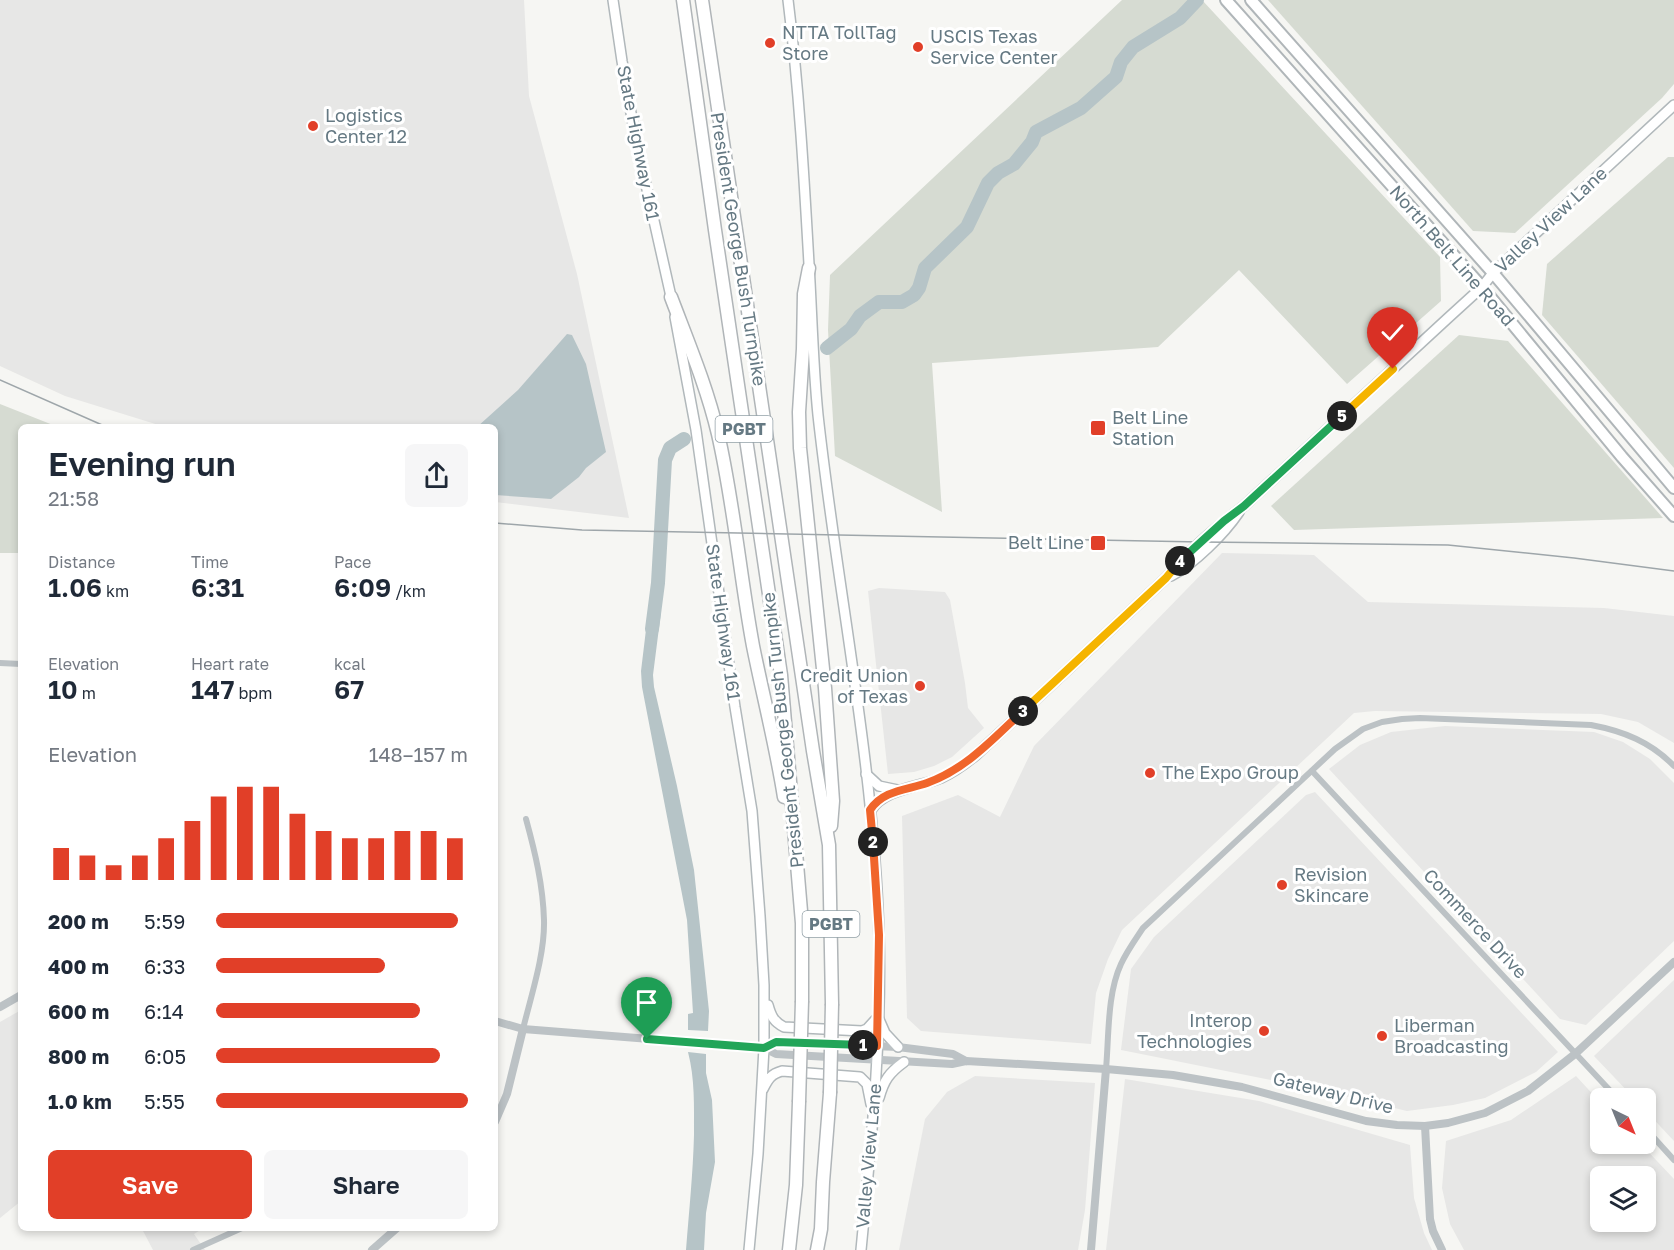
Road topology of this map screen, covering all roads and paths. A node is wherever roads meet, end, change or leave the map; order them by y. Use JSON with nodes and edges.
{"nodes":[{"id":1,"x":614,"y":0,"type":"edge"},
{"id":2,"x":683,"y":0,"type":"edge"},
{"id":3,"x":702,"y":0,"type":"edge"},
{"id":4,"x":788,"y":0,"type":"edge"},
{"id":5,"x":1226,"y":0,"type":"edge"},
{"id":6,"x":1251,"y":0,"type":"edge"},
{"id":7,"x":1674,"y":105,"type":"edge"},
{"id":8,"x":810,"y":268,"type":"junction"},
{"id":9,"x":1493,"y":273,"type":"junction"},
{"id":10,"x":1482,"y":287,"type":"junction"},
{"id":11,"x":671,"y":297,"type":"junction"},
{"id":12,"x":1674,"y":488,"type":"edge"},
{"id":13,"x":1674,"y":516,"type":"edge"},
{"id":14,"x":0,"y":663,"type":"edge"},
{"id":15,"x":18,"y":664,"type":"edge"},
{"id":16,"x":1674,"y":765,"type":"edge"},
{"id":17,"x":1312,"y":771,"type":"junction"},
{"id":18,"x":866,"y":774,"type":"junction"},
{"id":19,"x":899,"y":790,"type":"junction"},
{"id":20,"x":870,"y":810,"type":"junction"},
{"id":21,"x":526,"y":819,"type":"dead end"},
{"id":22,"x":830,"y":845,"type":"junction"},
{"id":23,"x":797,"y":859,"type":"junction"},
{"id":24,"x":1674,"y":962,"type":"edge"},
{"id":25,"x":764,"y":985,"type":"junction"},
{"id":26,"x":18,"y":997,"type":"edge"},
{"id":27,"x":0,"y":1007,"type":"edge"},
{"id":28,"x":878,"y":1017,"type":"junction"},
{"id":29,"x":498,"y":1022,"type":"edge"},
{"id":30,"x":523,"y":1029,"type":"junction"},
{"id":31,"x":877,"y":1046,"type":"junction"},
{"id":32,"x":898,"y":1047,"type":"junction"},
{"id":33,"x":764,"y":1048,"type":"junction"},
{"id":34,"x":1575,"y":1054,"type":"junction"},
{"id":35,"x":877,"y":1060,"type":"junction"},
{"id":36,"x":966,"y":1061,"type":"junction"},
{"id":37,"x":904,"y":1062,"type":"junction"},
{"id":38,"x":1106,"y":1069,"type":"junction"},
{"id":39,"x":1607,"y":1088,"type":"edge"},
{"id":40,"x":761,"y":1092,"type":"junction"},
{"id":41,"x":498,"y":1115,"type":"edge"},
{"id":42,"x":874,"y":1115,"type":"junction"},
{"id":43,"x":1425,"y":1126,"type":"junction"},
{"id":44,"x":1656,"y":1140,"type":"edge"},
{"id":45,"x":1674,"y":1160,"type":"edge"},
{"id":46,"x":237,"y":1231,"type":"edge"},
{"id":47,"x":394,"y":1231,"type":"edge"},
{"id":48,"x":211,"y":1247,"type":"edge"},
{"id":49,"x":193,"y":1250,"type":"edge"},
{"id":50,"x":372,"y":1250,"type":"edge"},
{"id":51,"x":749,"y":1250,"type":"edge"},
{"id":52,"x":789,"y":1250,"type":"edge"},
{"id":53,"x":819,"y":1250,"type":"edge"},
{"id":54,"x":861,"y":1250,"type":"edge"},
{"id":55,"x":1091,"y":1250,"type":"edge"},
{"id":56,"x":1442,"y":1250,"type":"edge"}],
"edges":[{"from":1,"to":11,"type":"main road","name":"State Highway 161"},
{"from":2,"to":23,"type":"highway","name":"President George Bush Turnpike","number":"PGBT"},
{"from":3,"to":22,"type":"highway","name":"President George Bush Turnpike","number":"PGBT"},
{"from":4,"to":8,"type":"main road"},
{"from":5,"to":10,"type":"main road","name":"North Belt Line Road"},
{"from":6,"to":9,"type":"main road","name":"North Belt Line Road"},
{"from":7,"to":9,"type":"main road","name":"Valley View Lane"},
{"from":8,"to":18,"type":"main road"},
{"from":8,"to":22,"type":"highway"},
{"from":9,"to":10,"type":"main road","name":"Valley View Lane"},
{"from":9,"to":12,"type":"main road","name":"North Belt Line Road"},
{"from":10,"to":13,"type":"main road","name":"North Belt Line Road"},
{"from":10,"to":19,"type":"main road","name":"Valley View Lane"},
{"from":11,"to":23,"type":"highway"},
{"from":11,"to":25,"type":"main road","name":"State Highway 161"},
{"from":14,"to":15,"type":"street"},
{"from":16,"to":17,"type":"street"},
{"from":17,"to":34,"type":"street","name":"Commerce Drive"},
{"from":17,"to":38,"type":"street"},
{"from":18,"to":19,"type":"main road"},
{"from":18,"to":20,"type":"main road"},
{"from":19,"to":20,"type":"main road","name":"Valley View Lane"},
{"from":20,"to":28,"type":"main road","name":"Valley View Lane"},
{"from":21,"to":30,"type":"street"},
{"from":22,"to":53,"type":"highway","name":"President George Bush Turnpike","number":"PGBT","bridge":true},
{"from":23,"to":52,"type":"highway","name":"President George Bush Turnpike","number":"PGBT","bridge":true},
{"from":24,"to":34,"type":"street","name":"Gateway Drive"},
{"from":25,"to":28,"type":"main road"},
{"from":25,"to":33,"type":"main road","name":"State Highway 161"},
{"from":26,"to":27,"type":"street"},
{"from":28,"to":31,"type":"main road","name":"Valley View Lane"},
{"from":28,"to":32,"type":"main road"},
{"from":29,"to":30,"type":"street","name":"Gateway Drive"},
{"from":30,"to":33,"type":"street","name":"Gateway Drive"},
{"from":30,"to":41,"type":"street"},
{"from":31,"to":32,"type":"street","name":"Gateway Drive"},
{"from":31,"to":33,"type":"street","name":"Gateway Drive"},
{"from":31,"to":35,"type":"main road","name":"Valley View Lane"},
{"from":32,"to":36,"type":"street","name":"Gateway Drive"},
{"from":33,"to":35,"type":"street","name":"Gateway Drive"},
{"from":33,"to":40,"type":"main road","name":"State Highway 161"},
{"from":34,"to":39,"type":"street","name":"Commerce Drive"},
{"from":34,"to":43,"type":"street","name":"Gateway Drive"},
{"from":35,"to":37,"type":"street","name":"Gateway Drive"},
{"from":35,"to":42,"type":"main road","name":"Valley View Lane"},
{"from":36,"to":37,"type":"street","name":"Gateway Drive"},
{"from":36,"to":38,"type":"street","name":"Gateway Drive"},
{"from":37,"to":42,"type":"main road"},
{"from":38,"to":43,"type":"street","name":"Gateway Drive"},
{"from":38,"to":55,"type":"street"},
{"from":40,"to":42,"type":"main road"},
{"from":40,"to":51,"type":"main road","name":"State Highway 161"},
{"from":42,"to":54,"type":"main road","name":"Valley View Lane"},
{"from":43,"to":56,"type":"street"},
{"from":44,"to":45,"type":"street"},
{"from":46,"to":48,"type":"street"},
{"from":47,"to":50,"type":"street"},
{"from":48,"to":49,"type":"street"}]}
